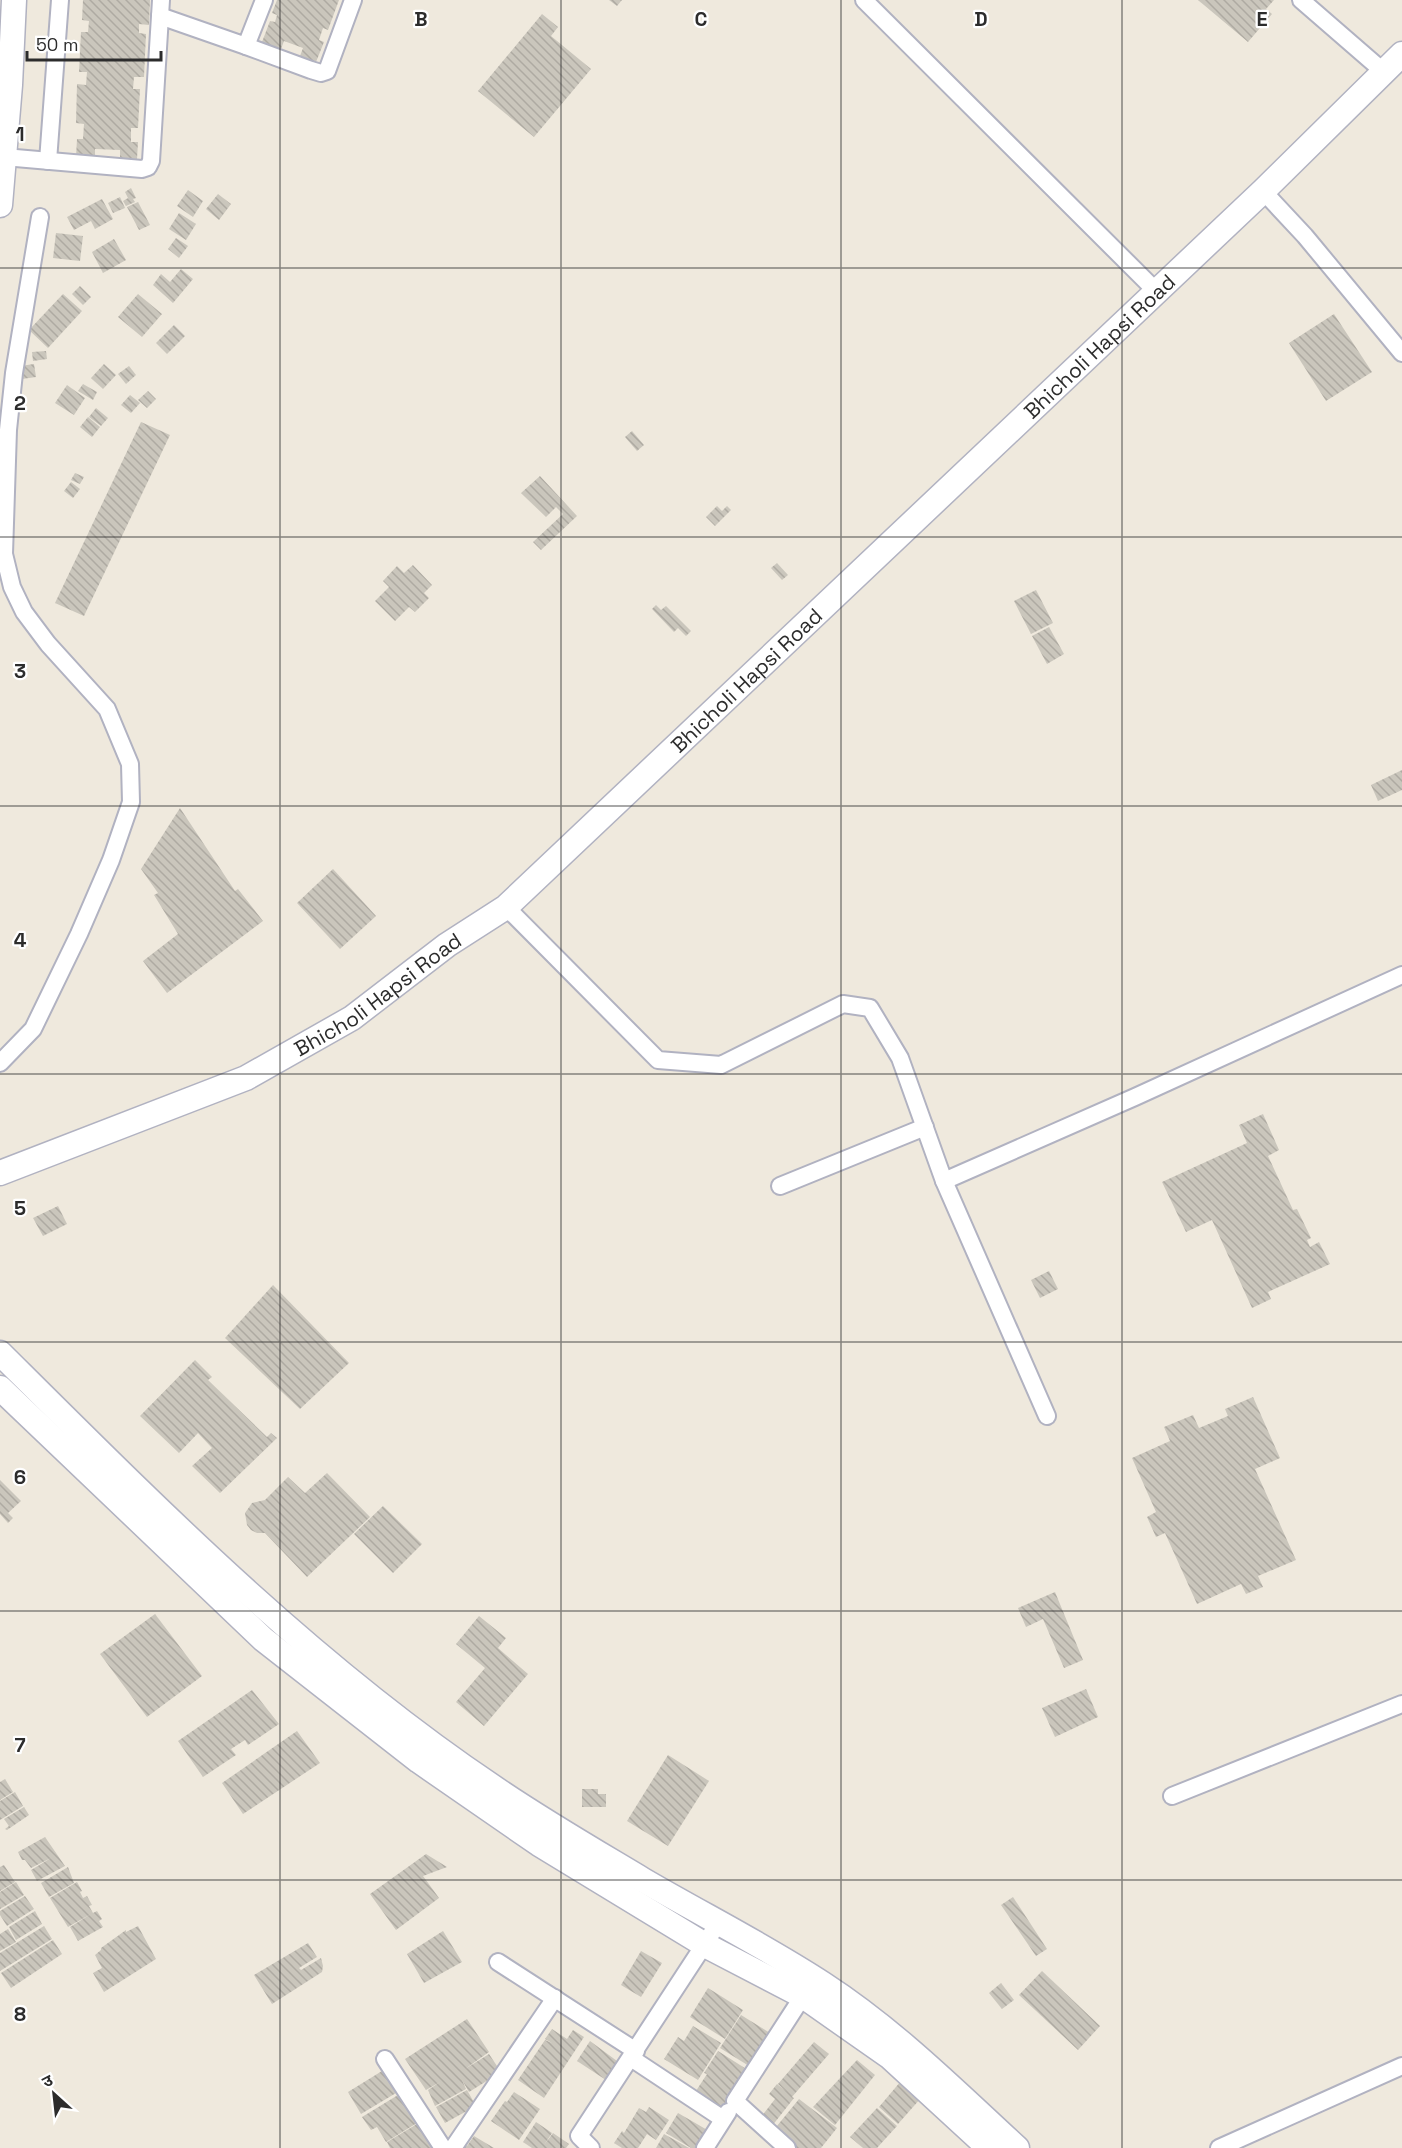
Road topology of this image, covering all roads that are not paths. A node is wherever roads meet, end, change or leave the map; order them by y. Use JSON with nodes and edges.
{"nodes":[{"id":1,"x":14,"y":0,"type":"edge"},
{"id":2,"x":60,"y":0,"type":"edge"},
{"id":3,"x":264,"y":0,"type":"edge"},
{"id":4,"x":353,"y":0,"type":"edge"},
{"id":5,"x":864,"y":0,"type":"edge"},
{"id":6,"x":1302,"y":0,"type":"edge"},
{"id":7,"x":161,"y":8,"type":"edge"},
{"id":8,"x":246,"y":46,"type":"junction"},
{"id":9,"x":1402,"y":54,"type":"edge"},
{"id":10,"x":1384,"y":72,"type":"junction"},
{"id":11,"x":4,"y":157,"type":"junction"},
{"id":12,"x":48,"y":162,"type":"junction"},
{"id":13,"x":1263,"y":191,"type":"junction"},
{"id":14,"x":0,"y":206,"type":"edge"},
{"id":15,"x":40,"y":218,"type":"dead end"},
{"id":16,"x":1156,"y":291,"type":"junction"},
{"id":17,"x":1402,"y":353,"type":"edge"},
{"id":18,"x":506,"y":907,"type":"junction"},
{"id":19,"x":1402,"y":975,"type":"edge"},
{"id":20,"x":0,"y":1063,"type":"edge"},
{"id":21,"x":925,"y":1127,"type":"junction"},
{"id":22,"x":0,"y":1173,"type":"edge"},
{"id":23,"x":944,"y":1180,"type":"junction"},
{"id":24,"x":780,"y":1186,"type":"dead end"},
{"id":25,"x":0,"y":1353,"type":"edge"},
{"id":26,"x":0,"y":1388,"type":"edge"},
{"id":27,"x":1047,"y":1416,"type":"dead end"},
{"id":28,"x":1402,"y":1704,"type":"edge"},
{"id":29,"x":1172,"y":1796,"type":"dead end"},
{"id":30,"x":719,"y":1922,"type":"junction"},
{"id":31,"x":705,"y":1945,"type":"junction"},
{"id":32,"x":498,"y":1962,"type":"dead end"},
{"id":33,"x":803,"y":1996,"type":"junction"},
{"id":34,"x":555,"y":1998,"type":"junction"},
{"id":35,"x":633,"y":2055,"type":"junction"},
{"id":36,"x":385,"y":2059,"type":"dead end"},
{"id":37,"x":1402,"y":2066,"type":"edge"},
{"id":38,"x":735,"y":2102,"type":"junction"},
{"id":39,"x":723,"y":2120,"type":"junction"},
{"id":40,"x":580,"y":2144,"type":"edge"},
{"id":41,"x":443,"y":2148,"type":"edge"},
{"id":42,"x":453,"y":2148,"type":"edge"},
{"id":43,"x":705,"y":2148,"type":"edge"},
{"id":44,"x":787,"y":2148,"type":"edge"},
{"id":45,"x":989,"y":2148,"type":"edge"},
{"id":46,"x":1017,"y":2148,"type":"edge"},
{"id":47,"x":1219,"y":2148,"type":"edge"}],
"edges":[{"from":1,"to":11,"type":"street"},
{"from":2,"to":12,"type":"street"},
{"from":3,"to":8,"type":"street"},
{"from":4,"to":8,"type":"street"},
{"from":5,"to":16,"type":"street"},
{"from":6,"to":10,"type":"street"},
{"from":7,"to":8,"type":"street"},
{"from":7,"to":12,"type":"street"},
{"from":9,"to":10,"type":"street","name":"Bhicholi Hapsi Road"},
{"from":10,"to":13,"type":"street","name":"Bhicholi Hapsi Road"},
{"from":11,"to":12,"type":"street"},
{"from":11,"to":14,"type":"street"},
{"from":13,"to":16,"type":"street","name":"Bhicholi Hapsi Road"},
{"from":13,"to":17,"type":"street"},
{"from":15,"to":20,"type":"street"},
{"from":16,"to":18,"type":"street","name":"Bhicholi Hapsi Road"},
{"from":18,"to":21,"type":"street"},
{"from":18,"to":22,"type":"street","name":"Bhicholi Hapsi Road"},
{"from":19,"to":23,"type":"street"},
{"from":21,"to":23,"type":"street"},
{"from":21,"to":24,"type":"street"},
{"from":23,"to":27,"type":"street"},
{"from":25,"to":30,"type":"street"},
{"from":26,"to":31,"type":"street"},
{"from":28,"to":29,"type":"street"},
{"from":30,"to":31,"type":"street"},
{"from":30,"to":46,"type":"street"},
{"from":31,"to":33,"type":"street"},
{"from":31,"to":35,"type":"street"},
{"from":32,"to":34,"type":"street"},
{"from":33,"to":38,"type":"street"},
{"from":33,"to":45,"type":"street"},
{"from":34,"to":35,"type":"street"},
{"from":34,"to":42,"type":"street"},
{"from":35,"to":39,"type":"street"},
{"from":35,"to":40,"type":"street"},
{"from":36,"to":41,"type":"street"},
{"from":37,"to":47,"type":"street"},
{"from":38,"to":39,"type":"street"},
{"from":38,"to":44,"type":"street"},
{"from":39,"to":43,"type":"street"}]}
